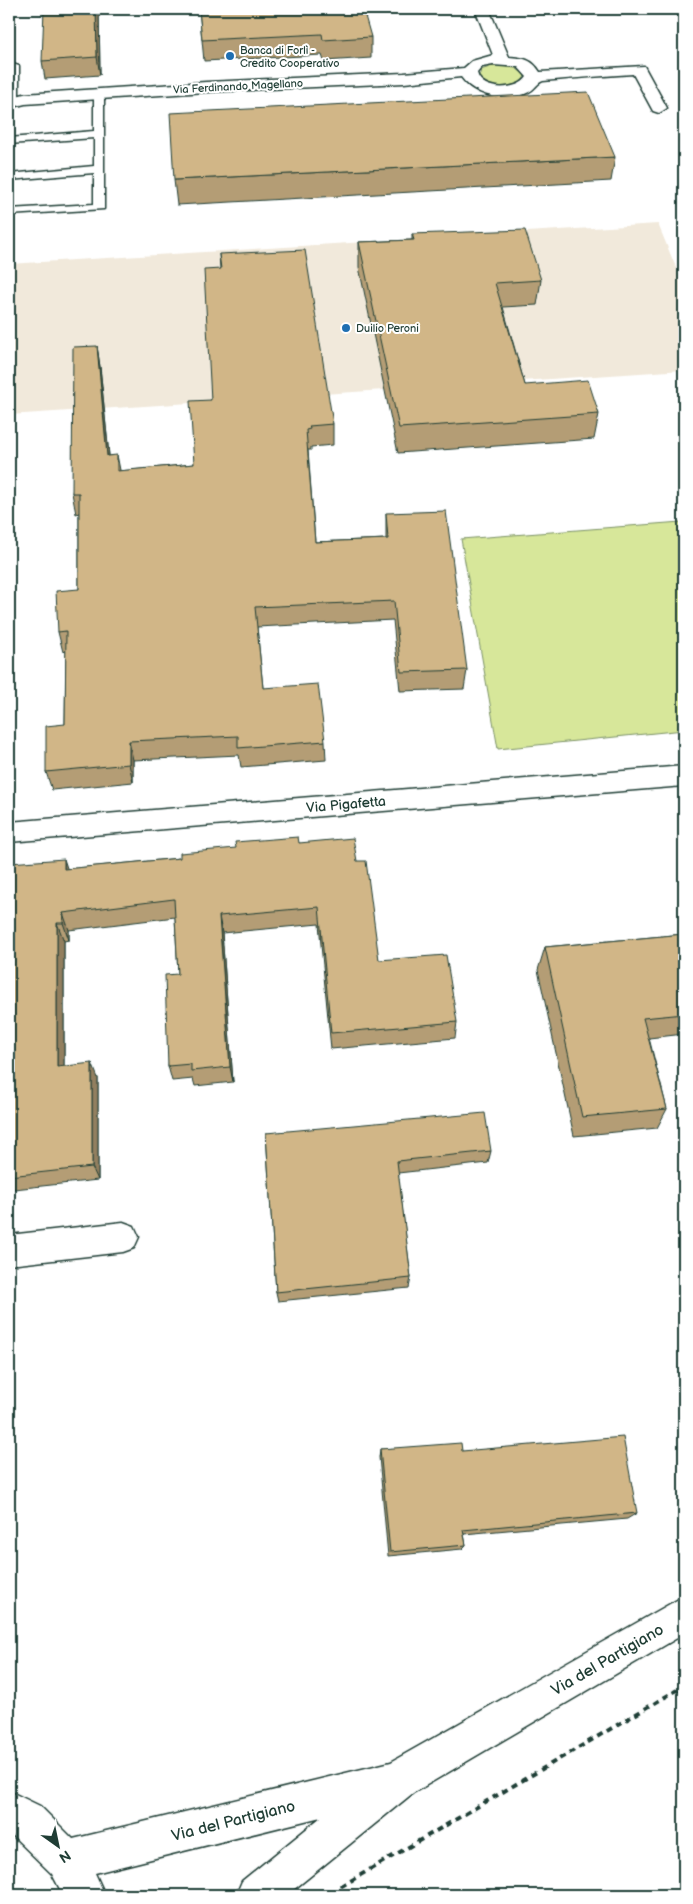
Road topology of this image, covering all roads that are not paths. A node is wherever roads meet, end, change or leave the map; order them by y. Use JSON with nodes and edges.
{"nodes":[{"id":1,"x":482,"y":9,"type":"edge"},
{"id":2,"x":502,"y":59,"type":"junction"},
{"id":3,"x":9,"y":66,"type":"edge"},
{"id":4,"x":469,"y":72,"type":"junction"},
{"id":5,"x":535,"y":77,"type":"junction"},
{"id":6,"x":99,"y":94,"type":"junction"},
{"id":7,"x":11,"y":102,"type":"edge"},
{"id":8,"x":659,"y":108,"type":"dead end"},
{"id":9,"x":100,"y":134,"type":"junction"},
{"id":10,"x":9,"y":141,"type":"edge"},
{"id":11,"x":100,"y":169,"type":"junction"},
{"id":12,"x":9,"y":177,"type":"edge"},
{"id":13,"x":9,"y":212,"type":"edge"},
{"id":14,"x":684,"y":776,"type":"edge"},
{"id":15,"x":9,"y":832,"type":"edge"},
{"id":16,"x":123,"y":1237,"type":"dead end"},
{"id":17,"x":9,"y":1250,"type":"edge"},
{"id":18,"x":684,"y":1614,"type":"edge"},
{"id":19,"x":399,"y":1779,"type":"junction"},
{"id":20,"x":9,"y":1811,"type":"edge"},
{"id":21,"x":66,"y":1860,"type":"junction"},
{"id":22,"x":85,"y":1895,"type":"edge"},
{"id":23,"x":256,"y":1895,"type":"edge"}],
"edges":[{"from":1,"to":2,"type":"street"},
{"from":2,"to":4,"type":"street","name":"Via Ferdinando Magellano"},
{"from":2,"to":5,"type":"street","name":"Via Ferdinando Magellano"},
{"from":3,"to":7,"type":"lane"},
{"from":4,"to":5,"type":"street"},
{"from":4,"to":6,"type":"street","name":"Via Ferdinando Magellano"},
{"from":5,"to":8,"type":"street"},
{"from":6,"to":7,"type":"street","name":"Via Ferdinando Magellano"},
{"from":6,"to":9,"type":"lane"},
{"from":9,"to":10,"type":"lane"},
{"from":9,"to":11,"type":"lane"},
{"from":11,"to":12,"type":"lane"},
{"from":11,"to":13,"type":"lane"},
{"from":14,"to":15,"type":"street","name":"Via Pigafetta"},
{"from":16,"to":17,"type":"street"},
{"from":18,"to":19,"type":"street","name":"Via del Partigiano"},
{"from":19,"to":21,"type":"street","name":"Via del Partigiano"},
{"from":19,"to":23,"type":"street","name":"Via del Partigiano"},
{"from":20,"to":21,"type":"street"},
{"from":21,"to":22,"type":"street"}]}
